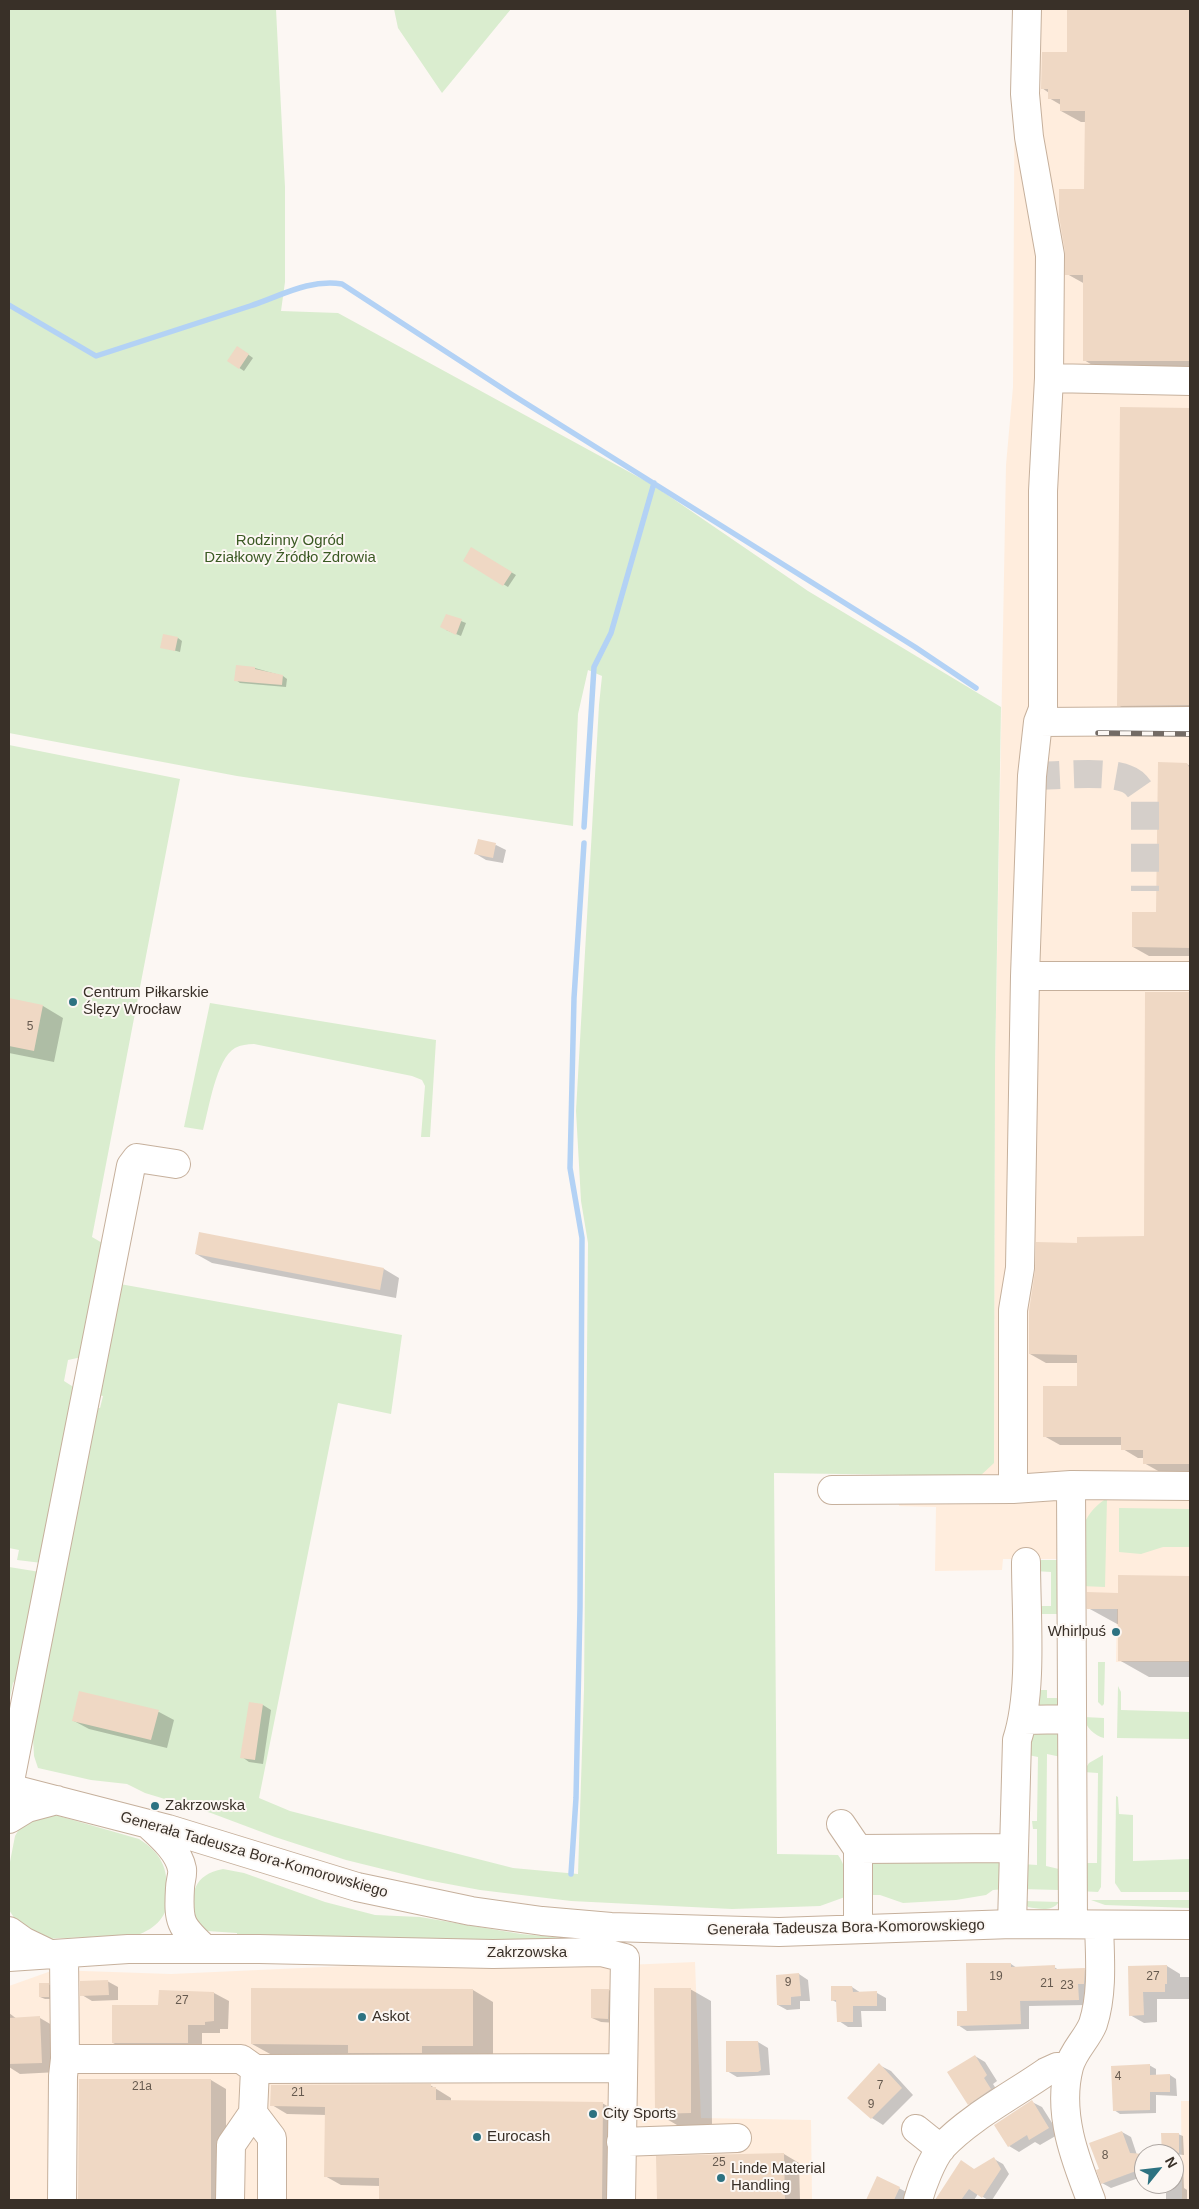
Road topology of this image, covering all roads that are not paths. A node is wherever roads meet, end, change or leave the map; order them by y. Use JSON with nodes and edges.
{"nodes":[{"id":1,"x":1027,"y":9,"type":"edge"},
{"id":2,"x":1049,"y":378,"type":"junction"},
{"id":3,"x":1190,"y":381,"type":"edge"},
{"id":4,"x":1190,"y":720,"type":"edge"},
{"id":5,"x":1038,"y":722,"type":"junction"},
{"id":6,"x":1026,"y":976,"type":"junction"},
{"id":7,"x":1190,"y":976,"type":"edge"},
{"id":8,"x":176,"y":1164,"type":"dead end"},
{"id":9,"x":1071,"y":1485,"type":"junction"},
{"id":10,"x":1190,"y":1486,"type":"edge"},
{"id":11,"x":1013,"y":1489,"type":"junction"},
{"id":12,"x":832,"y":1490,"type":"dead end"},
{"id":13,"x":1026,"y":1562,"type":"dead end"},
{"id":14,"x":1070,"y":1719,"type":"junction"},
{"id":15,"x":1024,"y":1720,"type":"junction"},
{"id":16,"x":9,"y":1787,"type":"edge"},
{"id":17,"x":58,"y":1800,"type":"junction"},
{"id":18,"x":9,"y":1819,"type":"edge"},
{"id":19,"x":841,"y":1824,"type":"dead end"},
{"id":20,"x":150,"y":1826,"type":"junction"},
{"id":21,"x":1014,"y":1848,"type":"junction"},
{"id":22,"x":228,"y":1849,"type":"junction"},
{"id":23,"x":858,"y":1849,"type":"junction"},
{"id":24,"x":183,"y":1870,"type":"junction"},
{"id":25,"x":178,"y":1915,"type":"junction"},
{"id":26,"x":1012,"y":1924,"type":"junction"},
{"id":27,"x":1086,"y":1925,"type":"junction"},
{"id":28,"x":1190,"y":1925,"type":"edge"},
{"id":29,"x":858,"y":1929,"type":"junction"},
{"id":30,"x":9,"y":1931,"type":"edge"},
{"id":31,"x":128,"y":1949,"type":"junction"},
{"id":32,"x":205,"y":1949,"type":"junction"},
{"id":33,"x":58,"y":1954,"type":"junction"},
{"id":34,"x":9,"y":1958,"type":"edge"},
{"id":35,"x":65,"y":2059,"type":"junction"},
{"id":36,"x":1069,"y":2067,"type":"junction"},
{"id":37,"x":622,"y":2068,"type":"junction"},
{"id":38,"x":255,"y":2069,"type":"junction"},
{"id":39,"x":253,"y":2113,"type":"junction"},
{"id":40,"x":916,"y":2129,"type":"dead end"},
{"id":41,"x":737,"y":2138,"type":"dead end"},
{"id":42,"x":621,"y":2142,"type":"junction"},
{"id":43,"x":941,"y":2149,"type":"junction"},
{"id":44,"x":62,"y":2200,"type":"edge"},
{"id":45,"x":230,"y":2200,"type":"edge"},
{"id":46,"x":272,"y":2200,"type":"edge"},
{"id":47,"x":621,"y":2200,"type":"edge"},
{"id":48,"x":918,"y":2200,"type":"edge"},
{"id":49,"x":1091,"y":2200,"type":"edge"}],
"edges":[{"from":1,"to":2,"type":"street"},
{"from":2,"to":3,"type":"street"},
{"from":2,"to":5,"type":"street"},
{"from":4,"to":5,"type":"street"},
{"from":5,"to":6,"type":"street"},
{"from":6,"to":7,"type":"street"},
{"from":6,"to":11,"type":"street"},
{"from":8,"to":16,"type":"street"},
{"from":9,"to":10,"type":"street"},
{"from":9,"to":11,"type":"street"},
{"from":9,"to":14,"type":"street"},
{"from":11,"to":12,"type":"street"},
{"from":13,"to":15,"type":"street"},
{"from":14,"to":15,"type":"street"},
{"from":14,"to":27,"type":"street"},
{"from":15,"to":21,"type":"street"},
{"from":16,"to":17,"type":"street","name":"Generała Tadeusza Bora-Komorowskiego"},
{"from":17,"to":18,"type":"street"},
{"from":17,"to":20,"type":"street","name":"Generała Tadeusza Bora-Komorowskiego"},
{"from":19,"to":23,"type":"street"},
{"from":20,"to":22,"type":"street","name":"Generała Tadeusza Bora-Komorowskiego"},
{"from":20,"to":24,"type":"street"},
{"from":21,"to":23,"type":"street"},
{"from":21,"to":26,"type":"street"},
{"from":22,"to":24,"type":"street"},
{"from":22,"to":29,"type":"street","name":"Generała Tadeusza Bora-Komorowskiego"},
{"from":23,"to":29,"type":"street"},
{"from":24,"to":25,"type":"street"},
{"from":25,"to":31,"type":"street"},
{"from":25,"to":32,"type":"street"},
{"from":26,"to":27,"type":"street","name":"Generała Tadeusza Bora-Komorowskiego"},
{"from":26,"to":29,"type":"street","name":"Generała Tadeusza Bora-Komorowskiego"},
{"from":27,"to":28,"type":"street","name":"Generała Tadeusza Bora-Komorowskiego"},
{"from":27,"to":36,"type":"street"},
{"from":30,"to":33,"type":"street"},
{"from":31,"to":32,"type":"street","name":"Zakrzowska"},
{"from":31,"to":33,"type":"street","name":"Zakrzowska"},
{"from":32,"to":37,"type":"street","name":"Zakrzowska"},
{"from":33,"to":34,"type":"street","name":"Zakrzowska"},
{"from":33,"to":35,"type":"street"},
{"from":35,"to":38,"type":"street"},
{"from":35,"to":44,"type":"street"},
{"from":36,"to":43,"type":"street"},
{"from":36,"to":49,"type":"street"},
{"from":37,"to":38,"type":"street"},
{"from":37,"to":42,"type":"street"},
{"from":38,"to":39,"type":"street"},
{"from":39,"to":45,"type":"street"},
{"from":39,"to":46,"type":"street"},
{"from":40,"to":43,"type":"street"},
{"from":41,"to":42,"type":"street"},
{"from":42,"to":47,"type":"street"},
{"from":43,"to":48,"type":"street"}]}
